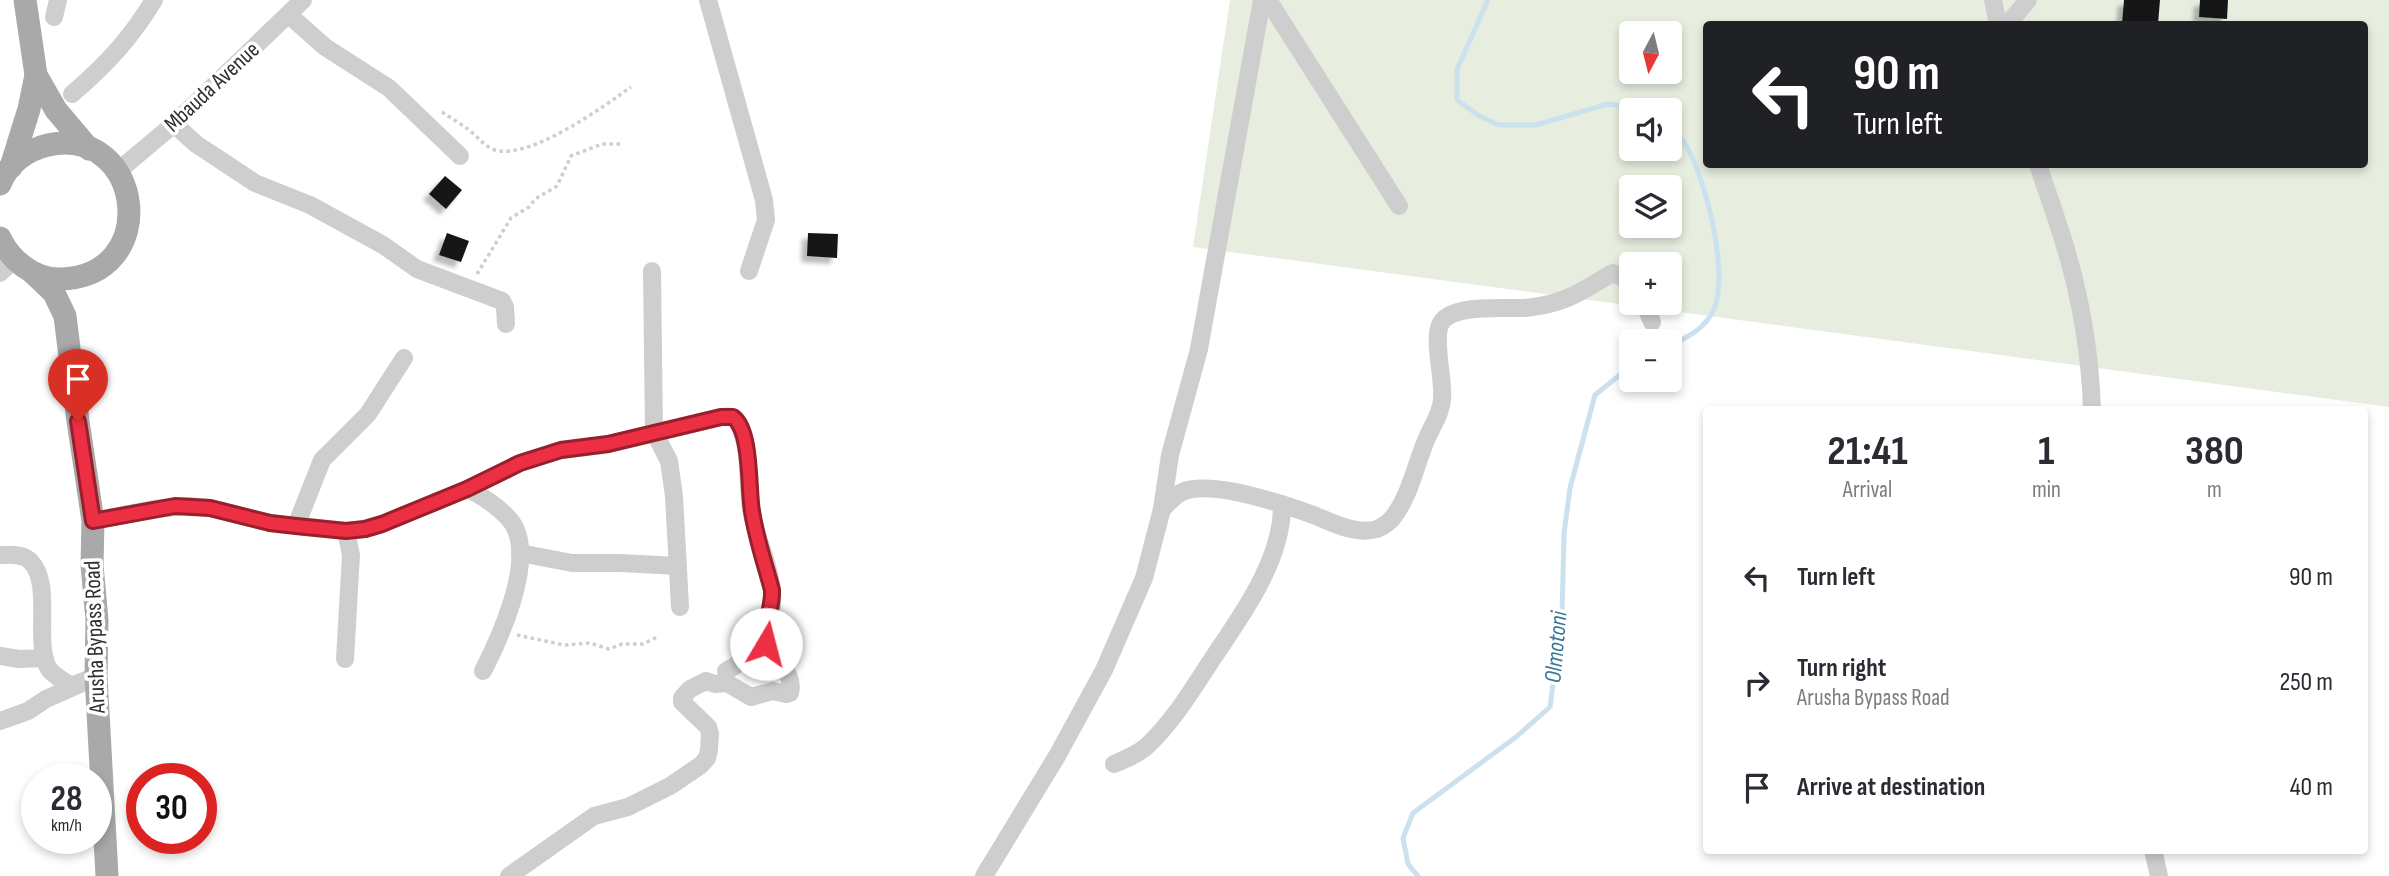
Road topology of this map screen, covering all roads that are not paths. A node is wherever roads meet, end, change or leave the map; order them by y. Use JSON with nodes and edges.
{"nodes":[{"id":1,"x":24,"y":0,"type":"edge"},
{"id":2,"x":154,"y":0,"type":"edge"},
{"id":3,"x":303,"y":0,"type":"edge"},
{"id":4,"x":708,"y":0,"type":"edge"},
{"id":5,"x":1262,"y":0,"type":"edge"},
{"id":6,"x":1268,"y":0,"type":"edge"},
{"id":7,"x":1993,"y":0,"type":"edge"},
{"id":8,"x":2028,"y":0,"type":"edge"},
{"id":9,"x":289,"y":15,"type":"junction"},
{"id":10,"x":1997,"y":21,"type":"edge"},
{"id":11,"x":2010,"y":21,"type":"edge"},
{"id":12,"x":36,"y":75,"type":"junction"},
{"id":13,"x":72,"y":94,"type":"dead end"},
{"id":14,"x":174,"y":124,"type":"junction"},
{"id":15,"x":89,"y":149,"type":"junction"},
{"id":16,"x":460,"y":156,"type":"dead end"},
{"id":17,"x":2039,"y":168,"type":"edge"},
{"id":18,"x":118,"y":171,"type":"junction"},
{"id":19,"x":5,"y":176,"type":"edge"},
{"id":20,"x":1399,"y":206,"type":"dead end"},
{"id":21,"x":0,"y":238,"type":"edge"},
{"id":22,"x":16,"y":269,"type":"edge"},
{"id":23,"x":652,"y":271,"type":"dead end"},
{"id":24,"x":749,"y":271,"type":"dead end"},
{"id":25,"x":89,"y":273,"type":"junction"},
{"id":26,"x":1619,"y":274,"type":"edge"},
{"id":27,"x":1649,"y":315,"type":"edge"},
{"id":28,"x":65,"y":316,"type":"junction"},
{"id":29,"x":1652,"y":322,"type":"dead end"},
{"id":30,"x":506,"y":324,"type":"dead end"},
{"id":31,"x":404,"y":358,"type":"dead end"},
{"id":32,"x":2092,"y":406,"type":"edge"},
{"id":33,"x":654,"y":432,"type":"junction"},
{"id":34,"x":467,"y":489,"type":"junction"},
{"id":35,"x":1282,"y":505,"type":"junction"},
{"id":36,"x":1162,"y":509,"type":"junction"},
{"id":37,"x":93,"y":521,"type":"junction"},
{"id":38,"x":296,"y":526,"type":"junction"},
{"id":39,"x":346,"y":531,"type":"junction"},
{"id":40,"x":520,"y":553,"type":"junction"},
{"id":41,"x":0,"y":555,"type":"edge"},
{"id":42,"x":678,"y":566,"type":"junction"},
{"id":43,"x":680,"y":607,"type":"dead end"},
{"id":44,"x":764,"y":634,"type":"junction"},
{"id":45,"x":0,"y":656,"type":"edge"},
{"id":46,"x":45,"y":658,"type":"junction"},
{"id":47,"x":345,"y":659,"type":"dead end"},
{"id":48,"x":483,"y":671,"type":"dead end"},
{"id":49,"x":726,"y":671,"type":"dead end"},
{"id":50,"x":96,"y":677,"type":"junction"},
{"id":51,"x":0,"y":721,"type":"edge"},
{"id":52,"x":1114,"y":764,"type":"dead end"},
{"id":53,"x":2154,"y":854,"type":"edge"},
{"id":54,"x":107,"y":876,"type":"edge"},
{"id":55,"x":509,"y":876,"type":"edge"},
{"id":56,"x":984,"y":876,"type":"edge"},
{"id":57,"x":2159,"y":876,"type":"edge"}],
"edges":[{"from":1,"to":12,"type":"main road"},
{"from":2,"to":13,"type":"street"},
{"from":3,"to":9,"type":"street","name":"Mbauda Avenue"},
{"from":4,"to":24,"type":"street"},
{"from":5,"to":36,"type":"street"},
{"from":6,"to":20,"type":"street"},
{"from":7,"to":10,"type":"street"},
{"from":8,"to":11,"type":"street"},
{"from":9,"to":14,"type":"street","name":"Mbauda Avenue"},
{"from":9,"to":16,"type":"street"},
{"from":12,"to":15,"type":"main road"},
{"from":12,"to":19,"type":"main road"},
{"from":14,"to":18,"type":"street","name":"Mbauda Avenue"},
{"from":14,"to":30,"type":"street"},
{"from":15,"to":18,"type":"main road"},
{"from":15,"to":19,"type":"main road"},
{"from":17,"to":32,"type":"street"},
{"from":18,"to":25,"type":"main road"},
{"from":21,"to":22,"type":"main road"},
{"from":22,"to":25,"type":"main road"},
{"from":22,"to":28,"type":"main road"},
{"from":23,"to":33,"type":"street"},
{"from":25,"to":28,"type":"main road"},
{"from":26,"to":35,"type":"street"},
{"from":27,"to":29,"type":"street"},
{"from":28,"to":37,"type":"main road","name":"Arusha Bypass Road"},
{"from":31,"to":38,"type":"street"},
{"from":33,"to":34,"type":"street"},
{"from":33,"to":42,"type":"street"},
{"from":33,"to":44,"type":"street"},
{"from":34,"to":39,"type":"street"},
{"from":34,"to":40,"type":"street"},
{"from":35,"to":36,"type":"street"},
{"from":35,"to":52,"type":"street"},
{"from":36,"to":56,"type":"street"},
{"from":37,"to":38,"type":"street"},
{"from":37,"to":50,"type":"main road","name":"Arusha Bypass Road"},
{"from":38,"to":39,"type":"street"},
{"from":39,"to":47,"type":"street"},
{"from":40,"to":42,"type":"street"},
{"from":40,"to":48,"type":"street"},
{"from":41,"to":46,"type":"street"},
{"from":42,"to":43,"type":"street"},
{"from":44,"to":49,"type":"street"},
{"from":44,"to":55,"type":"street"},
{"from":45,"to":46,"type":"street"},
{"from":46,"to":50,"type":"street"},
{"from":50,"to":51,"type":"street"},
{"from":50,"to":54,"type":"main road","name":"Arusha Bypass Road"},
{"from":53,"to":57,"type":"street"}]}
